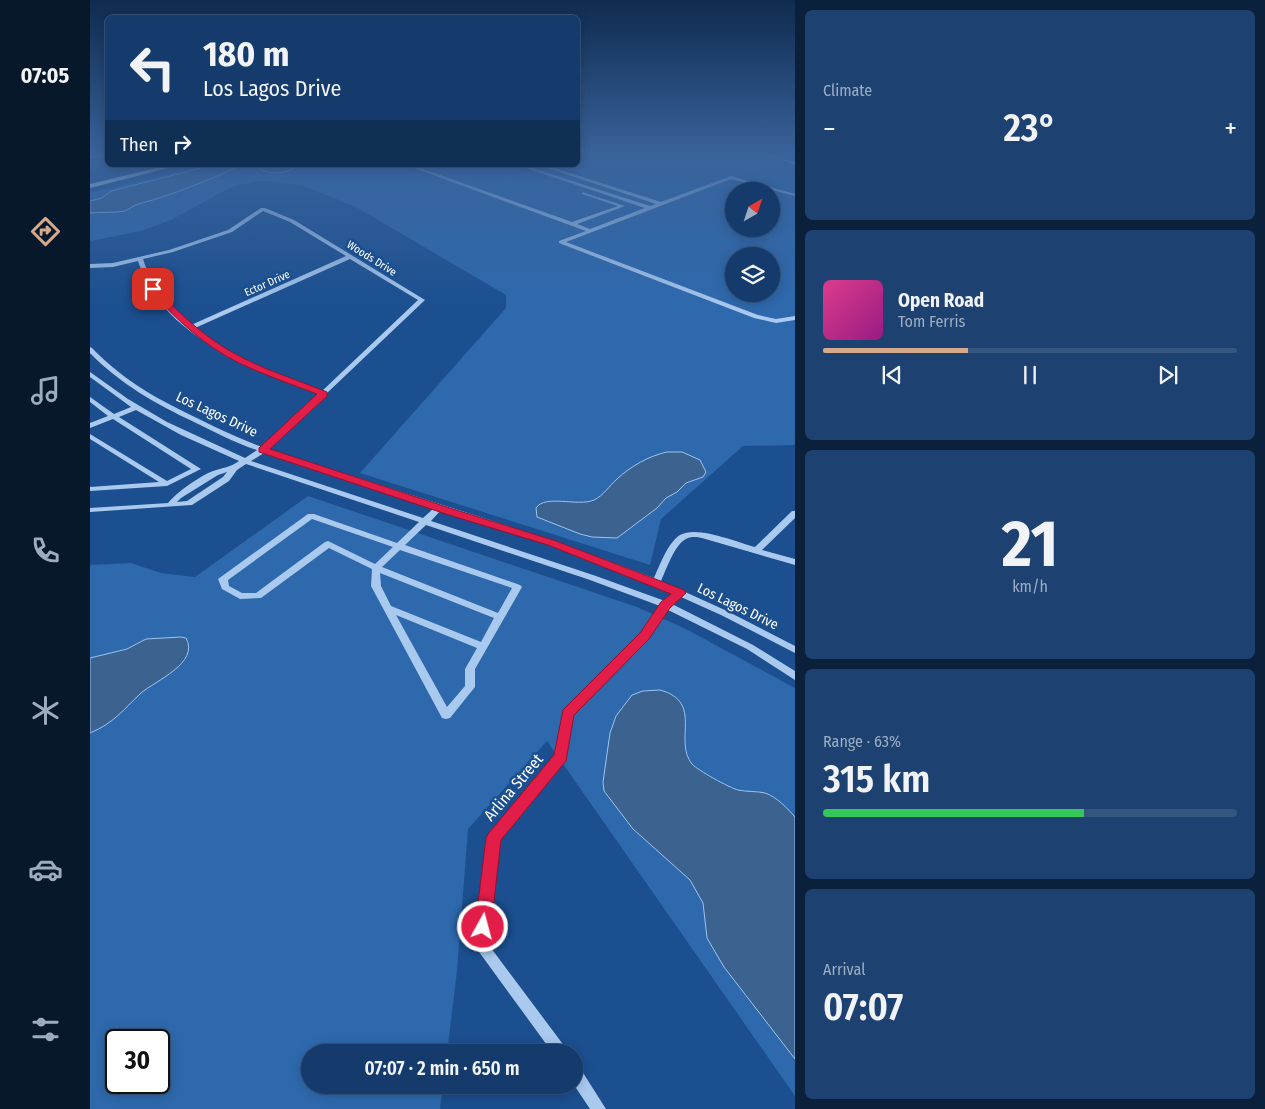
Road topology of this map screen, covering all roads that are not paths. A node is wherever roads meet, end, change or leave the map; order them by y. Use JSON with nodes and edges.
{"nodes":[{"id":1,"x":521,"y":206,"type":"edge"},
{"id":2,"x":621,"y":206,"type":"edge"},
{"id":3,"x":643,"y":206,"type":"edge"},
{"id":4,"x":656,"y":206,"type":"edge"},
{"id":5,"x":650,"y":208,"type":"junction"},
{"id":6,"x":572,"y":224,"type":"junction"},
{"id":7,"x":591,"y":231,"type":"junction"},
{"id":8,"x":351,"y":256,"type":"junction"},
{"id":9,"x":140,"y":258,"type":"junction"},
{"id":10,"x":90,"y":266,"type":"edge"},
{"id":11,"x":795,"y":318,"type":"edge"},
{"id":12,"x":192,"y":327,"type":"junction"},
{"id":13,"x":90,"y":348,"type":"edge"},
{"id":14,"x":90,"y":374,"type":"edge"},
{"id":15,"x":323,"y":394,"type":"junction"},
{"id":16,"x":90,"y":399,"type":"edge"},
{"id":17,"x":136,"y":407,"type":"junction"},
{"id":18,"x":114,"y":417,"type":"junction"},
{"id":19,"x":90,"y":426,"type":"edge"},
{"id":20,"x":90,"y":436,"type":"edge"},
{"id":21,"x":263,"y":450,"type":"junction"},
{"id":22,"x":245,"y":461,"type":"junction"},
{"id":23,"x":234,"y":468,"type":"junction"},
{"id":24,"x":167,"y":484,"type":"junction"},
{"id":25,"x":90,"y":489,"type":"edge"},
{"id":26,"x":170,"y":505,"type":"junction"},
{"id":27,"x":438,"y":508,"type":"junction"},
{"id":28,"x":90,"y":510,"type":"edge"},
{"id":29,"x":795,"y":513,"type":"edge"},
{"id":30,"x":425,"y":522,"type":"junction"},
{"id":31,"x":399,"y":546,"type":"junction"},
{"id":32,"x":757,"y":550,"type":"junction"},
{"id":33,"x":795,"y":562,"type":"edge"},
{"id":34,"x":376,"y":568,"type":"junction"},
{"id":35,"x":656,"y":583,"type":"junction"},
{"id":36,"x":680,"y":593,"type":"junction"},
{"id":37,"x":666,"y":605,"type":"junction"},
{"id":38,"x":389,"y":608,"type":"junction"},
{"id":39,"x":500,"y":617,"type":"junction"},
{"id":40,"x":483,"y":646,"type":"junction"},
{"id":41,"x":795,"y":650,"type":"edge"},
{"id":42,"x":795,"y":676,"type":"edge"},
{"id":43,"x":554,"y":1044,"type":"edge"},
{"id":44,"x":583,"y":1086,"type":"edge"},
{"id":45,"x":599,"y":1109,"type":"edge"}],
"edges":[{"from":1,"to":6,"type":"street"},
{"from":2,"to":6,"type":"street"},
{"from":3,"to":5,"type":"street"},
{"from":4,"to":5,"type":"street"},
{"from":5,"to":7,"type":"street"},
{"from":6,"to":7,"type":"street"},
{"from":7,"to":11,"type":"street"},
{"from":8,"to":9,"type":"street","name":"Woods Drive"},
{"from":8,"to":12,"type":"street","name":"Ector Drive"},
{"from":8,"to":15,"type":"street","name":"Woods Drive"},
{"from":9,"to":10,"type":"street","name":"Woods Drive"},
{"from":9,"to":12,"type":"street"},
{"from":12,"to":15,"type":"street"},
{"from":13,"to":21,"type":"street","name":"Los Lagos Drive"},
{"from":14,"to":17,"type":"street"},
{"from":15,"to":21,"type":"street","name":"Woods Drive"},
{"from":16,"to":18,"type":"street"},
{"from":17,"to":18,"type":"street"},
{"from":17,"to":22,"type":"street"},
{"from":18,"to":19,"type":"street"},
{"from":18,"to":24,"type":"lane"},
{"from":20,"to":24,"type":"street"},
{"from":21,"to":22,"type":"street","name":"Woods Drive"},
{"from":21,"to":27,"type":"street","name":"Los Lagos Drive"},
{"from":22,"to":23,"type":"street","name":"Woods Drive"},
{"from":22,"to":30,"type":"street"},
{"from":23,"to":26,"type":"street"},
{"from":23,"to":26,"type":"street"},
{"from":24,"to":25,"type":"street"},
{"from":26,"to":28,"type":"street"},
{"from":27,"to":30,"type":"street"},
{"from":27,"to":35,"type":"street","name":"Los Lagos Drive"},
{"from":29,"to":32,"type":"street"},
{"from":30,"to":31,"type":"street"},
{"from":30,"to":37,"type":"street"},
{"from":31,"to":34,"type":"street"},
{"from":31,"to":34,"type":"street"},
{"from":31,"to":39,"type":"street"},
{"from":32,"to":33,"type":"street"},
{"from":32,"to":35,"type":"street"},
{"from":34,"to":38,"type":"street"},
{"from":34,"to":39,"type":"street"},
{"from":35,"to":36,"type":"street","name":"Los Lagos Drive"},
{"from":36,"to":37,"type":"street","name":"Arlina Street"},
{"from":36,"to":41,"type":"street","name":"Los Lagos Drive"},
{"from":37,"to":42,"type":"street"},
{"from":37,"to":43,"type":"street","name":"Arlina Street"},
{"from":38,"to":40,"type":"street"},
{"from":38,"to":40,"type":"street"},
{"from":39,"to":40,"type":"street"},
{"from":44,"to":45,"type":"street"}]}
